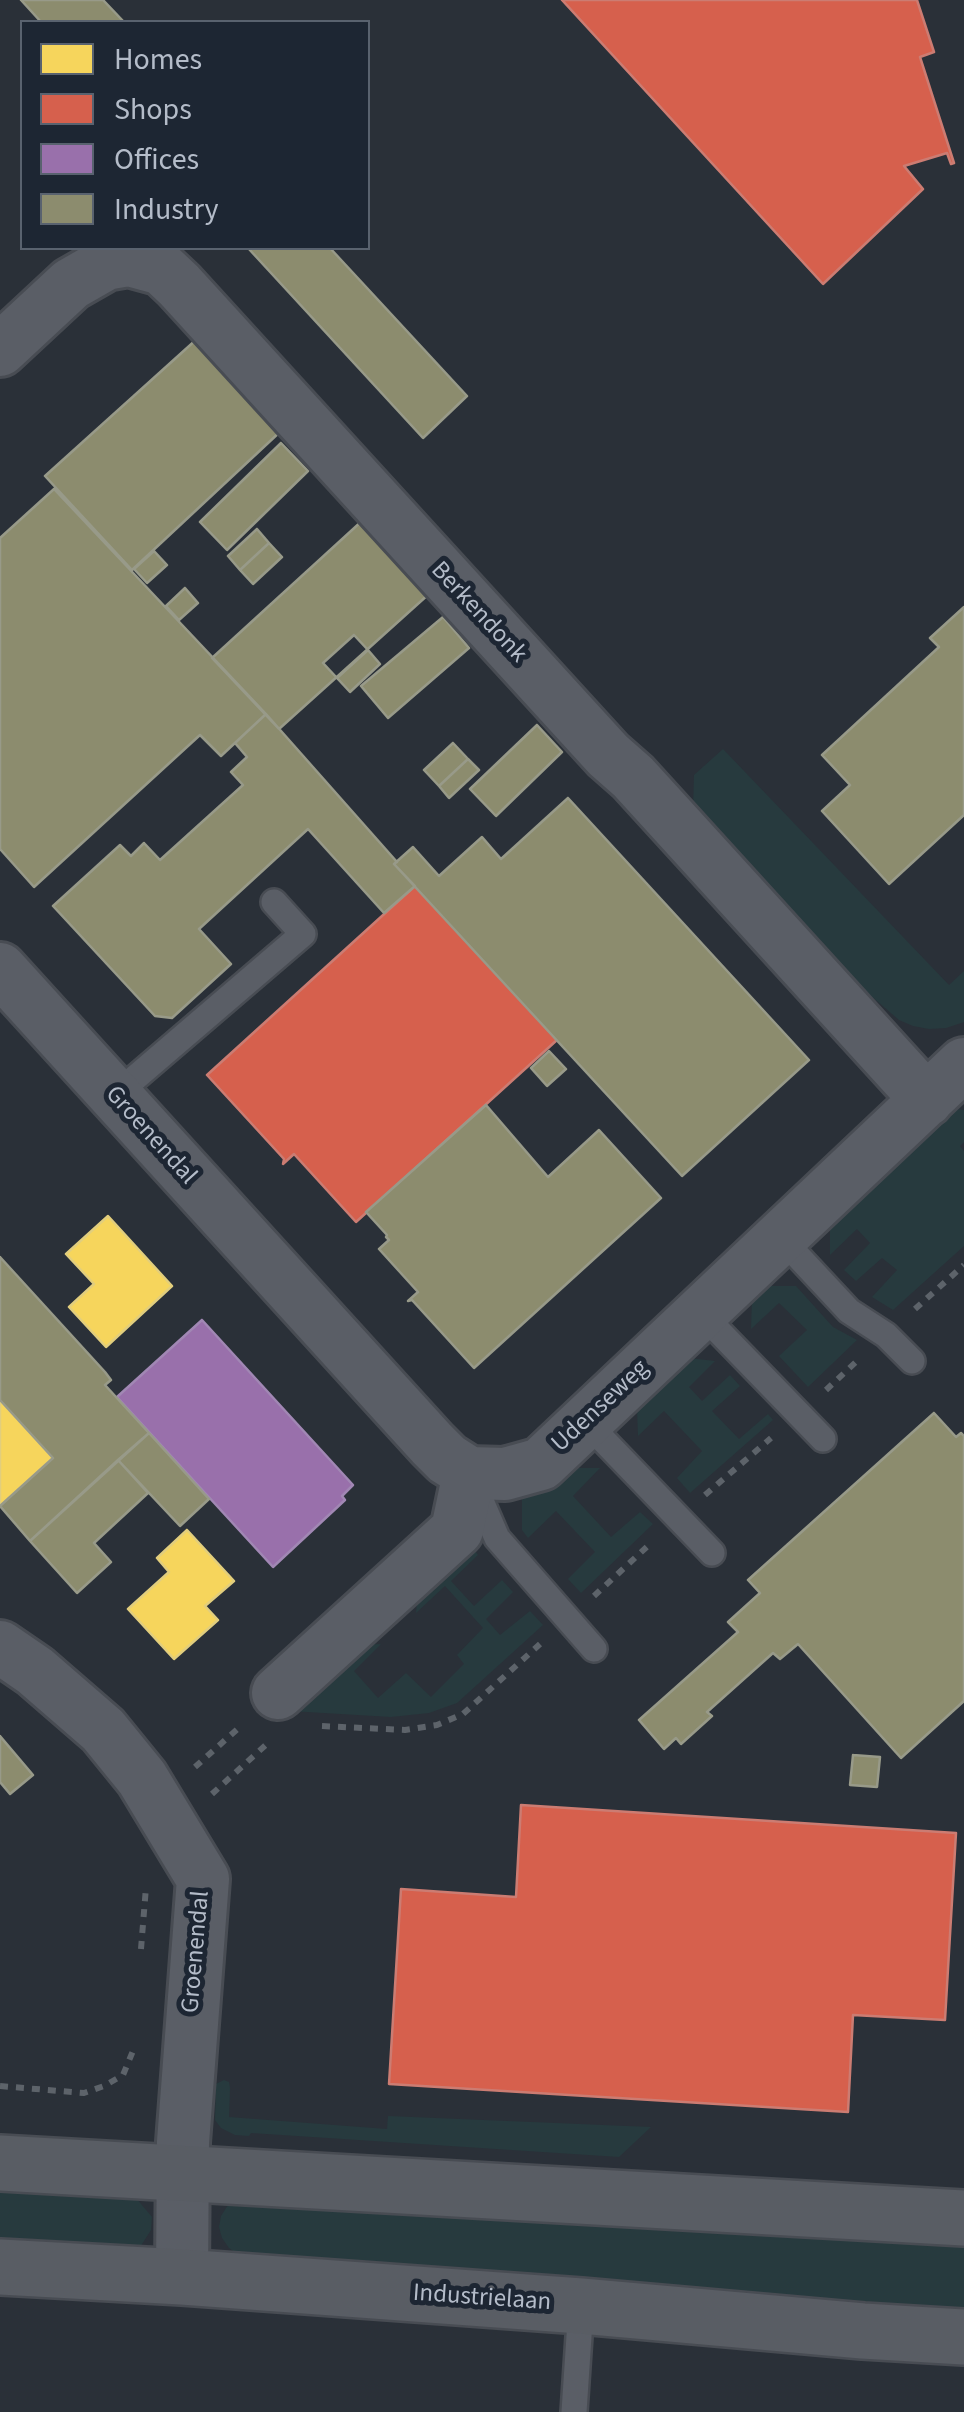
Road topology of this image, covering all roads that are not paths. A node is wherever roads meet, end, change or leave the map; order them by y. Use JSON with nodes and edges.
{"nodes":[{"id":1,"x":0,"y":350,"type":"edge"},
{"id":2,"x":274,"y":902,"type":"dead end"},
{"id":3,"x":0,"y":970,"type":"edge"},
{"id":4,"x":964,"y":1064,"type":"edge"},
{"id":5,"x":114,"y":1096,"type":"junction"},
{"id":6,"x":926,"y":1100,"type":"junction"},
{"id":7,"x":781,"y":1238,"type":"junction"},
{"id":8,"x":701,"y":1313,"type":"junction"},
{"id":9,"x":912,"y":1361,"type":"dead end"},
{"id":10,"x":586,"y":1422,"type":"junction"},
{"id":11,"x":823,"y":1439,"type":"dead end"},
{"id":12,"x":469,"y":1473,"type":"junction"},
{"id":13,"x":712,"y":1553,"type":"dead end"},
{"id":14,"x":0,"y":1647,"type":"edge"},
{"id":15,"x":594,"y":1649,"type":"dead end"},
{"id":16,"x":278,"y":1693,"type":"road end"},
{"id":17,"x":0,"y":2163,"type":"edge"},
{"id":18,"x":183,"y":2173,"type":"junction"},
{"id":19,"x":964,"y":2218,"type":"edge"},
{"id":20,"x":0,"y":2267,"type":"edge"},
{"id":21,"x":182,"y":2277,"type":"junction"},
{"id":22,"x":581,"y":2306,"type":"junction"},
{"id":23,"x":964,"y":2337,"type":"edge"},
{"id":24,"x":574,"y":2412,"type":"edge"}],
"edges":[{"from":1,"to":6,"type":"street","name":"Berkendonk"},
{"from":2,"to":5,"type":"lane"},
{"from":3,"to":5,"type":"street","name":"Groenendal"},
{"from":4,"to":6,"type":"street","name":"Udenseweg"},
{"from":5,"to":12,"type":"street","name":"Groenendal"},
{"from":6,"to":7,"type":"street","name":"Udenseweg"},
{"from":7,"to":8,"type":"street","name":"Udenseweg"},
{"from":7,"to":9,"type":"lane"},
{"from":8,"to":10,"type":"street","name":"Udenseweg"},
{"from":8,"to":11,"type":"lane"},
{"from":10,"to":12,"type":"street","name":"Udenseweg"},
{"from":10,"to":13,"type":"lane"},
{"from":12,"to":15,"type":"lane"},
{"from":12,"to":16,"type":"street"},
{"from":14,"to":18,"type":"street","name":"Groenendal"},
{"from":17,"to":18,"type":"main road"},
{"from":18,"to":19,"type":"main road"},
{"from":18,"to":21,"type":"street","name":"Groenendal"},
{"from":20,"to":21,"type":"main road","name":"Industrielaan"},
{"from":21,"to":22,"type":"main road","name":"Industrielaan"},
{"from":22,"to":23,"type":"main road","name":"Industrielaan"},
{"from":22,"to":24,"type":"lane"}]}
